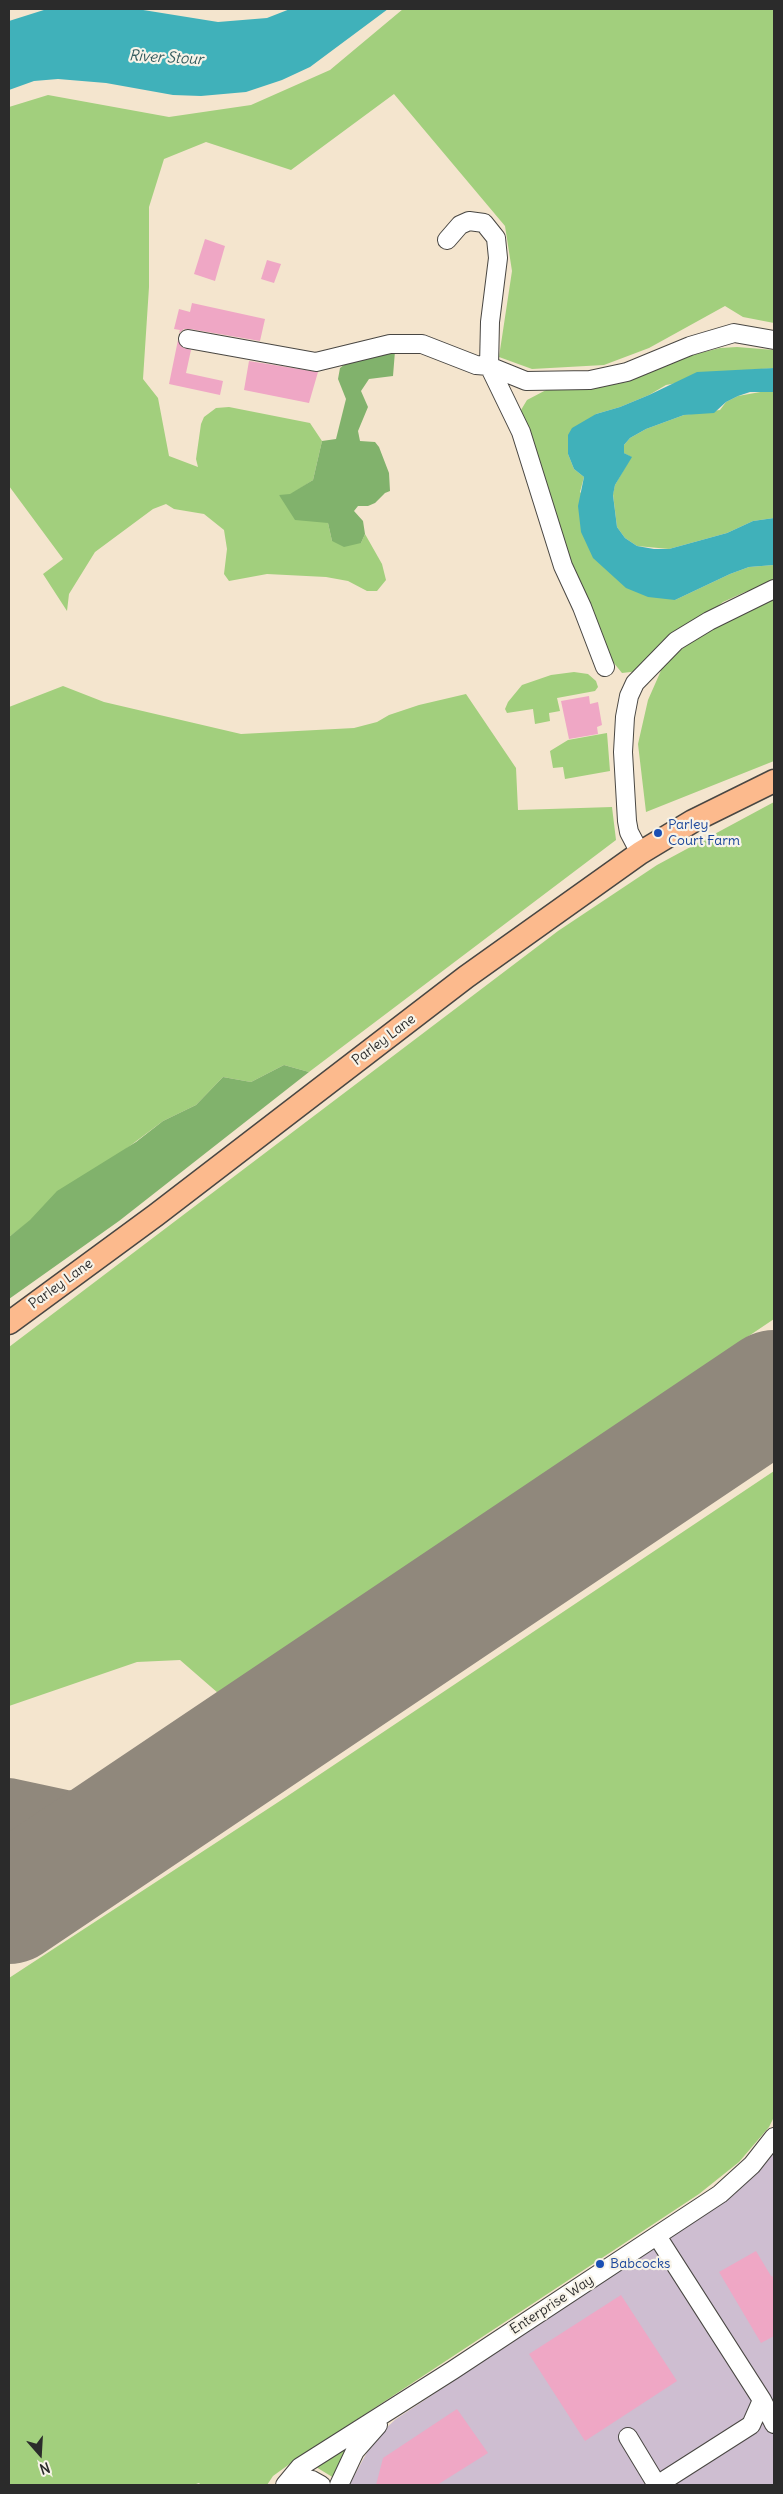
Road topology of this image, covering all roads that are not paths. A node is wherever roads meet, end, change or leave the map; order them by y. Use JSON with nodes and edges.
{"nodes":[{"id":1,"x":446,"y":240,"type":"dead end"},
{"id":2,"x":188,"y":339,"type":"dead end"},
{"id":3,"x":774,"y":340,"type":"edge"},
{"id":4,"x":489,"y":366,"type":"junction"},
{"id":5,"x":774,"y":589,"type":"edge"},
{"id":6,"x":605,"y":667,"type":"dead end"},
{"id":7,"x":774,"y":781,"type":"edge"},
{"id":8,"x":640,"y":852,"type":"junction"},
{"id":9,"x":9,"y":1323,"type":"edge"},
{"id":10,"x":774,"y":2137,"type":"edge"},
{"id":11,"x":657,"y":2236,"type":"junction"},
{"id":12,"x":762,"y":2400,"type":"junction"},
{"id":13,"x":392,"y":2409,"type":"junction"},
{"id":14,"x":774,"y":2424,"type":"edge"},
{"id":15,"x":628,"y":2438,"type":"dead end"},
{"id":16,"x":286,"y":2484,"type":"edge"},
{"id":17,"x":321,"y":2485,"type":"edge"},
{"id":18,"x":339,"y":2485,"type":"edge"}],
"edges":[{"from":1,"to":4,"type":"street"},
{"from":2,"to":4,"type":"street"},
{"from":3,"to":4,"type":"street"},
{"from":4,"to":6,"type":"street"},
{"from":5,"to":8,"type":"street"},
{"from":7,"to":8,"type":"main road","name":"Parley Lane"},
{"from":8,"to":9,"type":"main road","name":"Parley Lane"},
{"from":10,"to":11,"type":"street","name":"Enterprise Way"},
{"from":11,"to":12,"type":"street"},
{"from":11,"to":13,"type":"street","name":"Enterprise Way"},
{"from":12,"to":14,"type":"street"},
{"from":12,"to":15,"type":"street"},
{"from":13,"to":16,"type":"street","name":"Enterprise Way"},
{"from":13,"to":18,"type":"street","name":"Enterprise Way"},
{"from":16,"to":17,"type":"street","name":"Enterprise Way"}]}
